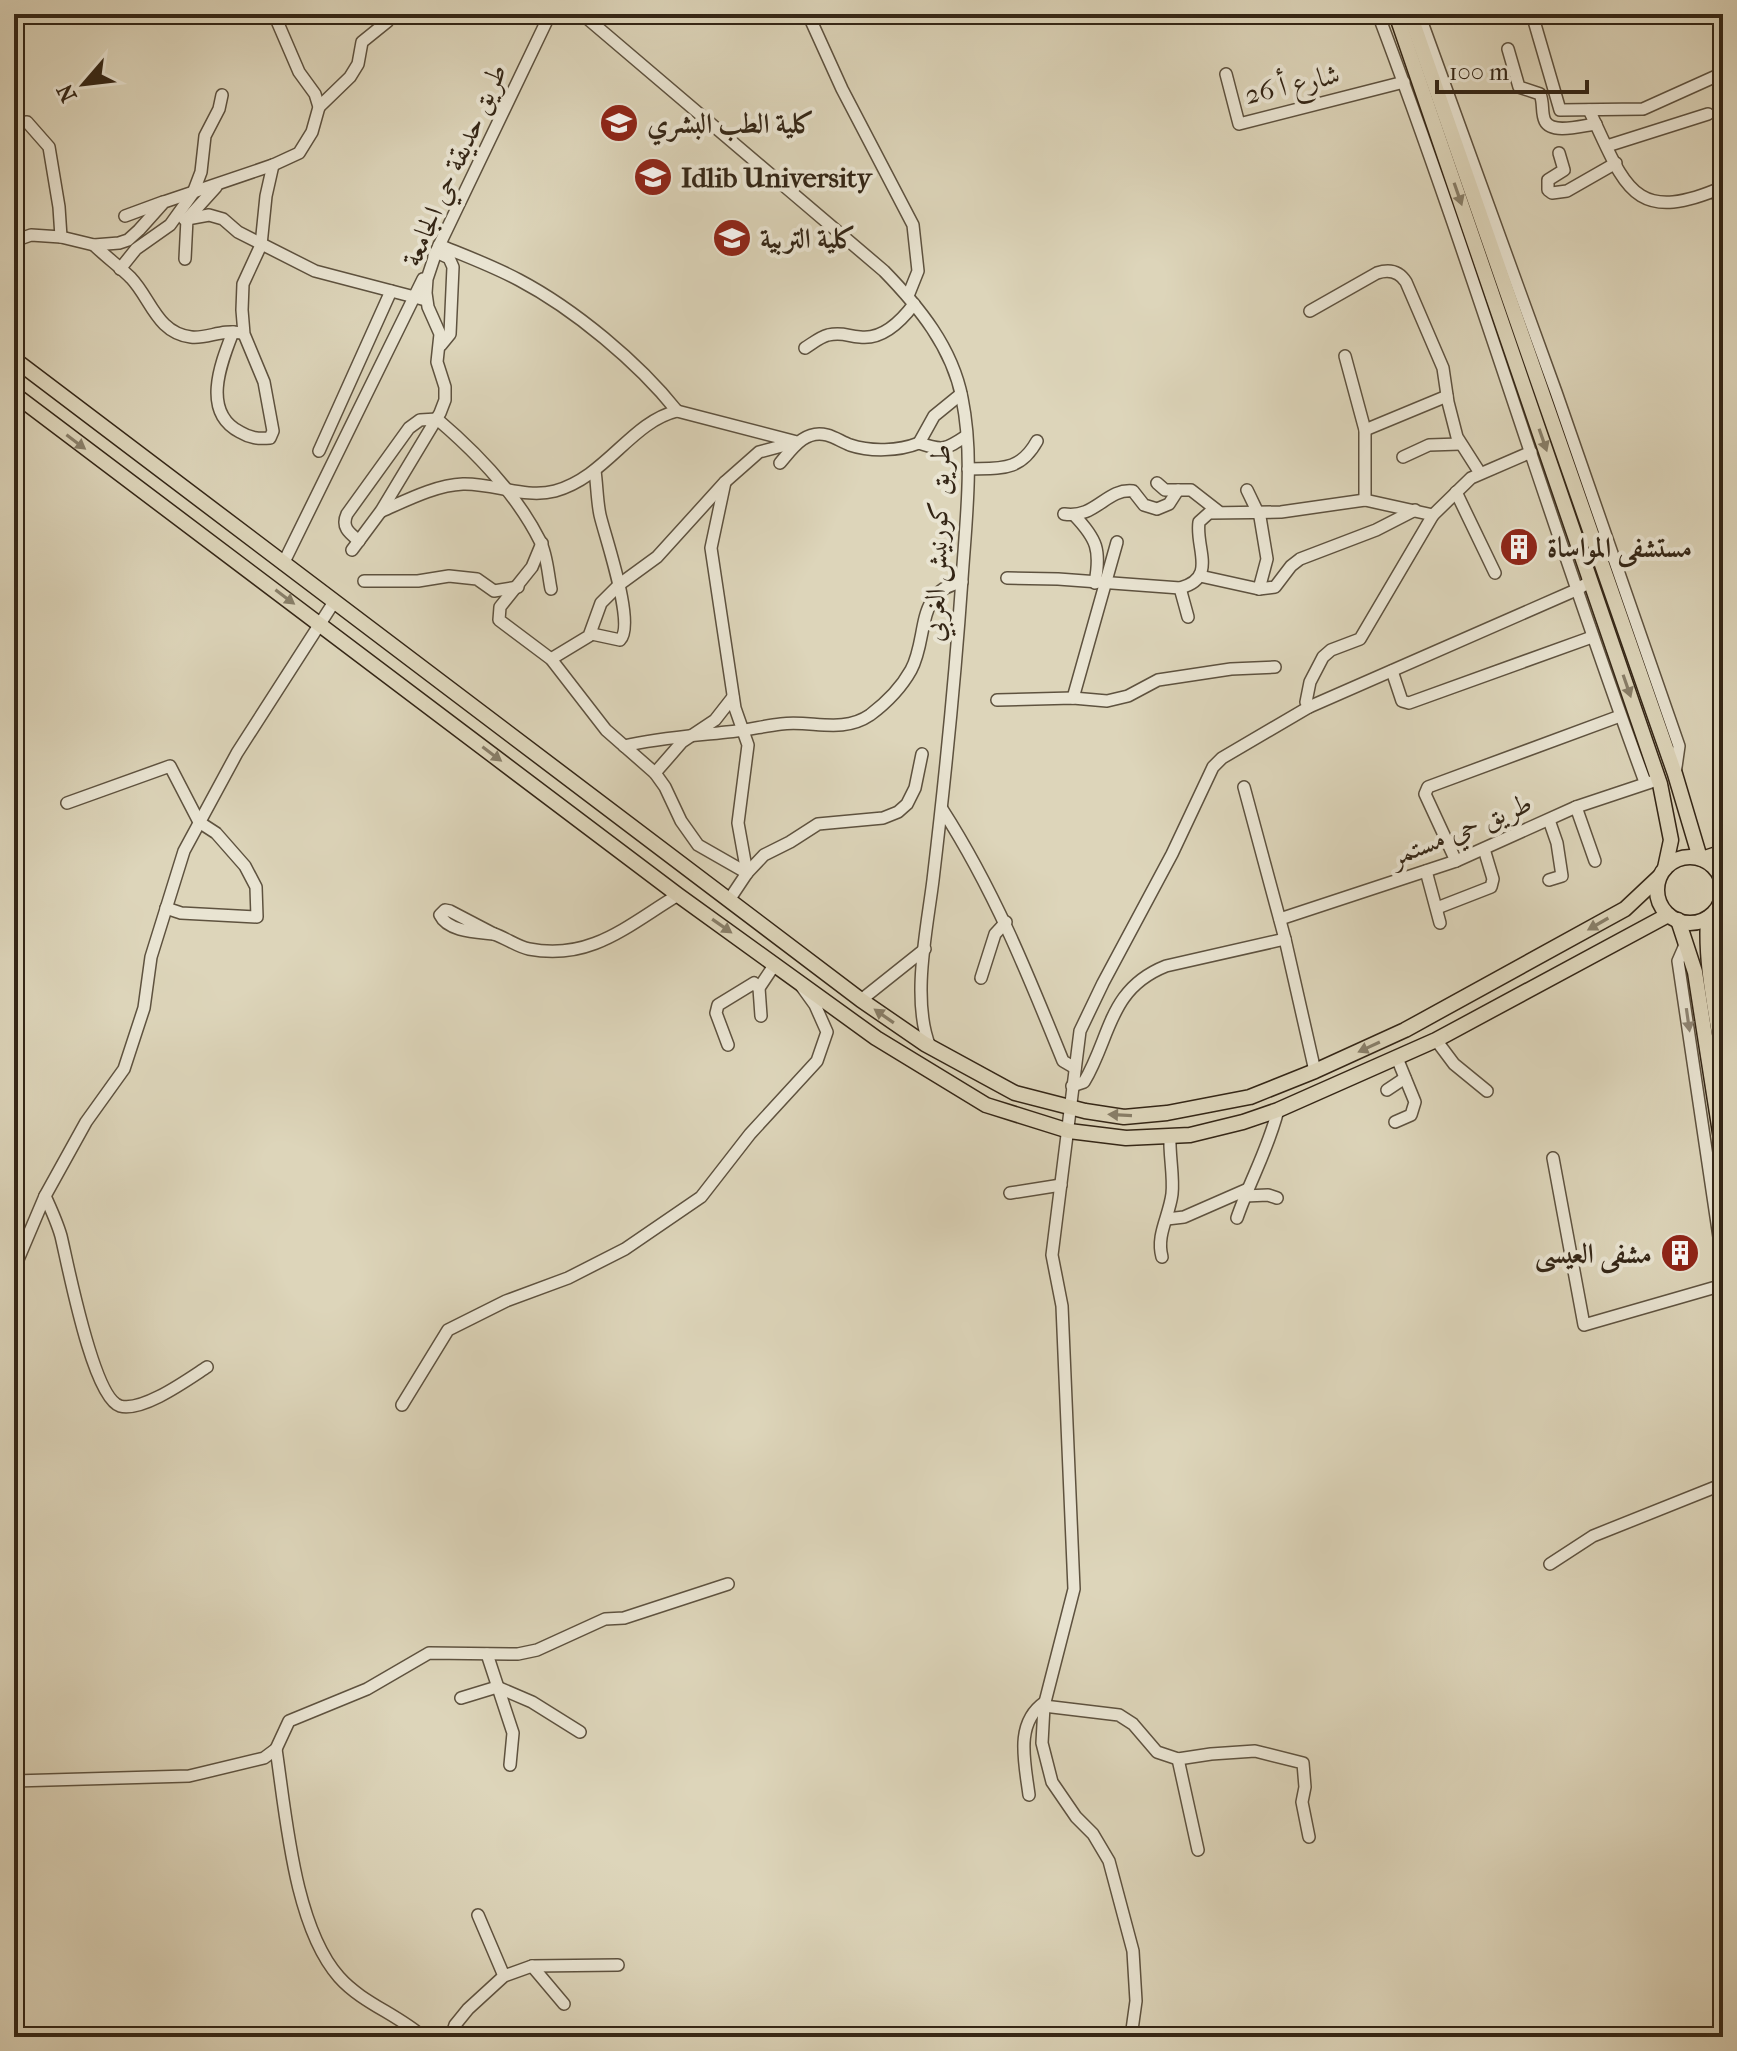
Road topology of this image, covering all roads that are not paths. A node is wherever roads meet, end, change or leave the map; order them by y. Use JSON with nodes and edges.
{"nodes":[{"id":1,"x":274,"y":14,"type":"edge"},
{"id":2,"x":550,"y":14,"type":"edge"},
{"id":3,"x":582,"y":14,"type":"edge"},
{"id":4,"x":808,"y":14,"type":"edge"},
{"id":5,"x":1378,"y":14,"type":"edge"},
{"id":6,"x":1396,"y":14,"type":"edge"},
{"id":7,"x":1410,"y":14,"type":"edge"},
{"id":8,"x":1419,"y":14,"type":"edge"},
{"id":9,"x":1532,"y":14,"type":"edge"},
{"id":10,"x":388,"y":21,"type":"dead end"},
{"id":11,"x":1508,"y":49,"type":"dead end"},
{"id":12,"x":1723,"y":73,"type":"edge"},
{"id":13,"x":1226,"y":74,"type":"dead end"},
{"id":14,"x":1404,"y":82,"type":"junction"},
{"id":15,"x":222,"y":95,"type":"dead end"},
{"id":16,"x":319,"y":107,"type":"junction"},
{"id":17,"x":1589,"y":110,"type":"junction"},
{"id":18,"x":1708,"y":114,"type":"dead end"},
{"id":19,"x":14,"y":124,"type":"edge"},
{"id":20,"x":1596,"y":124,"type":"junction"},
{"id":21,"x":1607,"y":146,"type":"junction"},
{"id":22,"x":1559,"y":153,"type":"dead end"},
{"id":23,"x":1616,"y":163,"type":"junction"},
{"id":24,"x":273,"y":165,"type":"junction"},
{"id":25,"x":219,"y":184,"type":"junction"},
{"id":26,"x":1719,"y":189,"type":"edge"},
{"id":27,"x":193,"y":193,"type":"junction"},
{"id":28,"x":164,"y":202,"type":"junction"},
{"id":29,"x":1723,"y":206,"type":"edge"},
{"id":30,"x":125,"y":216,"type":"dead end"},
{"id":31,"x":182,"y":218,"type":"junction"},
{"id":32,"x":61,"y":237,"type":"junction"},
{"id":33,"x":14,"y":241,"type":"edge"},
{"id":34,"x":94,"y":245,"type":"junction"},
{"id":35,"x":261,"y":245,"type":"junction"},
{"id":36,"x":437,"y":248,"type":"junction"},
{"id":37,"x":185,"y":259,"type":"dead end"},
{"id":38,"x":120,"y":269,"type":"junction"},
{"id":39,"x":391,"y":291,"type":"junction"},
{"id":40,"x":421,"y":298,"type":"junction"},
{"id":41,"x":911,"y":300,"type":"junction"},
{"id":42,"x":1310,"y":311,"type":"dead end"},
{"id":43,"x":239,"y":333,"type":"junction"},
{"id":44,"x":441,"y":345,"type":"junction"},
{"id":45,"x":805,"y":348,"type":"dead end"},
{"id":46,"x":1345,"y":356,"type":"dead end"},
{"id":47,"x":14,"y":359,"type":"edge"},
{"id":48,"x":14,"y":394,"type":"edge"},
{"id":49,"x":961,"y":394,"type":"junction"},
{"id":50,"x":1447,"y":396,"type":"junction"},
{"id":51,"x":677,"y":411,"type":"junction"},
{"id":52,"x":437,"y":419,"type":"junction"},
{"id":53,"x":1365,"y":430,"type":"junction"},
{"id":54,"x":966,"y":436,"type":"junction"},
{"id":55,"x":1037,"y":441,"type":"dead end"},
{"id":56,"x":797,"y":442,"type":"junction"},
{"id":57,"x":919,"y":443,"type":"junction"},
{"id":58,"x":1460,"y":444,"type":"junction"},
{"id":59,"x":319,"y":451,"type":"dead end"},
{"id":60,"x":1531,"y":452,"type":"junction"},
{"id":61,"x":1403,"y":457,"type":"dead end"},
{"id":62,"x":780,"y":463,"type":"dead end"},
{"id":63,"x":968,"y":469,"type":"junction"},
{"id":64,"x":595,"y":471,"type":"junction"},
{"id":65,"x":1480,"y":473,"type":"junction"},
{"id":66,"x":725,"y":482,"type":"junction"},
{"id":67,"x":1157,"y":483,"type":"dead end"},
{"id":68,"x":506,"y":489,"type":"junction"},
{"id":69,"x":1178,"y":490,"type":"junction"},
{"id":70,"x":1247,"y":490,"type":"dead end"},
{"id":71,"x":1456,"y":492,"type":"junction"},
{"id":72,"x":1365,"y":500,"type":"junction"},
{"id":73,"x":1416,"y":510,"type":"junction"},
{"id":74,"x":381,"y":511,"type":"junction"},
{"id":75,"x":1218,"y":511,"type":"junction"},
{"id":76,"x":1258,"y":511,"type":"junction"},
{"id":77,"x":1433,"y":515,"type":"junction"},
{"id":78,"x":1117,"y":542,"type":"dead end"},
{"id":79,"x":542,"y":543,"type":"junction"},
{"id":80,"x":1266,"y":563,"type":"junction"},
{"id":81,"x":283,"y":564,"type":"junction"},
{"id":82,"x":1291,"y":566,"type":"junction"},
{"id":83,"x":1495,"y":573,"type":"dead end"},
{"id":84,"x":1200,"y":576,"type":"junction"},
{"id":85,"x":1007,"y":578,"type":"dead end"},
{"id":86,"x":364,"y":581,"type":"dead end"},
{"id":87,"x":1591,"y":581,"type":"junction"},
{"id":88,"x":962,"y":582,"type":"junction"},
{"id":89,"x":1101,"y":583,"type":"junction"},
{"id":90,"x":620,"y":584,"type":"junction"},
{"id":91,"x":518,"y":587,"type":"junction"},
{"id":92,"x":1180,"y":588,"type":"junction"},
{"id":93,"x":551,"y":589,"type":"dead end"},
{"id":94,"x":1259,"y":589,"type":"junction"},
{"id":95,"x":1576,"y":590,"type":"junction"},
{"id":96,"x":334,"y":602,"type":"junction"},
{"id":97,"x":1188,"y":617,"type":"dead end"},
{"id":98,"x":320,"y":623,"type":"junction"},
{"id":99,"x":592,"y":634,"type":"junction"},
{"id":100,"x":1592,"y":637,"type":"junction"},
{"id":101,"x":551,"y":659,"type":"junction"},
{"id":102,"x":1275,"y":667,"type":"dead end"},
{"id":103,"x":1392,"y":671,"type":"junction"},
{"id":104,"x":734,"y":696,"type":"junction"},
{"id":105,"x":1073,"y":698,"type":"junction"},
{"id":106,"x":997,"y":700,"type":"dead end"},
{"id":107,"x":1309,"y":707,"type":"junction"},
{"id":108,"x":1620,"y":716,"type":"junction"},
{"id":109,"x":743,"y":730,"type":"junction"},
{"id":110,"x":693,"y":734,"type":"junction"},
{"id":111,"x":624,"y":746,"type":"junction"},
{"id":112,"x":922,"y":754,"type":"dead end"},
{"id":113,"x":655,"y":773,"type":"junction"},
{"id":114,"x":1675,"y":774,"type":"junction"},
{"id":115,"x":1652,"y":781,"type":"junction"},
{"id":116,"x":1244,"y":787,"type":"dead end"},
{"id":117,"x":67,"y":803,"type":"dead end"},
{"id":118,"x":1576,"y":807,"type":"junction"},
{"id":119,"x":942,"y":808,"type":"junction"},
{"id":120,"x":1549,"y":820,"type":"junction"},
{"id":121,"x":199,"y":822,"type":"junction"},
{"id":122,"x":1484,"y":849,"type":"junction"},
{"id":123,"x":1723,"y":852,"type":"edge"},
{"id":124,"x":1701,"y":858,"type":"junction"},
{"id":125,"x":1456,"y":861,"type":"junction"},
{"id":126,"x":1595,"y":861,"type":"dead end"},
{"id":127,"x":1426,"y":871,"type":"junction"},
{"id":128,"x":1662,"y":872,"type":"junction"},
{"id":129,"x":747,"y":873,"type":"junction"},
{"id":130,"x":1549,"y":880,"type":"dead end"},
{"id":131,"x":678,"y":895,"type":"junction"},
{"id":132,"x":1723,"y":895,"type":"edge"},
{"id":133,"x":729,"y":900,"type":"junction"},
{"id":134,"x":166,"y":908,"type":"junction"},
{"id":135,"x":1437,"y":908,"type":"junction"},
{"id":136,"x":1710,"y":916,"type":"junction"},
{"id":137,"x":1673,"y":918,"type":"junction"},
{"id":138,"x":1280,"y":919,"type":"junction"},
{"id":139,"x":1006,"y":922,"type":"junction"},
{"id":140,"x":1440,"y":923,"type":"dead end"},
{"id":141,"x":494,"y":934,"type":"dead end"},
{"id":142,"x":1285,"y":939,"type":"junction"},
{"id":143,"x":1685,"y":945,"type":"junction"},
{"id":144,"x":925,"y":949,"type":"junction"},
{"id":145,"x":775,"y":964,"type":"junction"},
{"id":146,"x":1723,"y":970,"type":"edge"},
{"id":147,"x":981,"y":978,"type":"dead end"},
{"id":148,"x":798,"y":980,"type":"junction"},
{"id":149,"x":759,"y":988,"type":"junction"},
{"id":150,"x":861,"y":1000,"type":"junction"},
{"id":151,"x":761,"y":1016,"type":"dead end"},
{"id":152,"x":1436,"y":1040,"type":"junction"},
{"id":153,"x":728,"y":1045,"type":"dead end"},
{"id":154,"x":930,"y":1047,"type":"junction"},
{"id":155,"x":1397,"y":1058,"type":"junction"},
{"id":156,"x":1723,"y":1058,"type":"edge"},
{"id":157,"x":1075,"y":1068,"type":"junction"},
{"id":158,"x":1315,"y":1071,"type":"junction"},
{"id":159,"x":1405,"y":1078,"type":"junction"},
{"id":160,"x":1072,"y":1086,"type":"junction"},
{"id":161,"x":1387,"y":1090,"type":"dead end"},
{"id":162,"x":1487,"y":1091,"type":"dead end"},
{"id":163,"x":1069,"y":1107,"type":"junction"},
{"id":164,"x":1278,"y":1110,"type":"junction"},
{"id":165,"x":1395,"y":1122,"type":"dead end"},
{"id":166,"x":1069,"y":1131,"type":"junction"},
{"id":167,"x":1170,"y":1136,"type":"junction"},
{"id":168,"x":1723,"y":1152,"type":"edge"},
{"id":169,"x":1553,"y":1158,"type":"dead end"},
{"id":170,"x":1061,"y":1185,"type":"junction"},
{"id":171,"x":1246,"y":1192,"type":"junction"},
{"id":172,"x":1010,"y":1193,"type":"dead end"},
{"id":173,"x":45,"y":1196,"type":"junction"},
{"id":174,"x":1277,"y":1198,"type":"dead end"},
{"id":175,"x":1237,"y":1218,"type":"dead end"},
{"id":176,"x":1167,"y":1219,"type":"junction"},
{"id":177,"x":1162,"y":1257,"type":"dead end"},
{"id":178,"x":1723,"y":1264,"type":"edge"},
{"id":179,"x":14,"y":1269,"type":"edge"},
{"id":180,"x":1723,"y":1285,"type":"edge"},
{"id":181,"x":207,"y":1367,"type":"dead end"},
{"id":182,"x":402,"y":1405,"type":"dead end"},
{"id":183,"x":1723,"y":1484,"type":"edge"},
{"id":184,"x":1550,"y":1564,"type":"dead end"},
{"id":185,"x":728,"y":1584,"type":"dead end"},
{"id":186,"x":487,"y":1654,"type":"junction"},
{"id":187,"x":497,"y":1687,"type":"junction"},
{"id":188,"x":461,"y":1698,"type":"dead end"},
{"id":189,"x":1044,"y":1704,"type":"junction"},
{"id":190,"x":580,"y":1732,"type":"dead end"},
{"id":191,"x":276,"y":1749,"type":"junction"},
{"id":192,"x":1178,"y":1759,"type":"junction"},
{"id":193,"x":510,"y":1765,"type":"dead end"},
{"id":194,"x":14,"y":1781,"type":"edge"},
{"id":195,"x":1029,"y":1795,"type":"dead end"},
{"id":196,"x":1309,"y":1837,"type":"dead end"},
{"id":197,"x":1198,"y":1850,"type":"dead end"},
{"id":198,"x":478,"y":1915,"type":"dead end"},
{"id":199,"x":618,"y":1965,"type":"dead end"},
{"id":200,"x":532,"y":1966,"type":"junction"},
{"id":201,"x":504,"y":1976,"type":"junction"},
{"id":202,"x":564,"y":2004,"type":"dead end"},
{"id":203,"x":423,"y":2037,"type":"edge"},
{"id":204,"x":451,"y":2037,"type":"edge"},
{"id":205,"x":1131,"y":2037,"type":"edge"}],
"edges":[{"from":1,"to":16,"type":"street"},
{"from":2,"to":36,"type":"street","name":"طريق حديقة حي الجامعة"},
{"from":3,"to":41,"type":"street","name":"طريق كورنيش الغربي"},
{"from":4,"to":41,"type":"street"},
{"from":5,"to":14,"type":"street"},
{"from":6,"to":87,"type":"main road","one_way":true},
{"from":7,"to":114,"type":"main road"},
{"from":8,"to":114,"type":"street"},
{"from":9,"to":17,"type":"street"},
{"from":10,"to":16,"type":"street"},
{"from":11,"to":20,"type":"street"},
{"from":12,"to":17,"type":"street"},
{"from":13,"to":14,"type":"street","name":"شارع أ 26"},
{"from":14,"to":60,"type":"street"},
{"from":15,"to":27,"type":"street"},
{"from":16,"to":24,"type":"street"},
{"from":17,"to":20,"type":"street"},
{"from":18,"to":21,"type":"street"},
{"from":19,"to":32,"type":"street"},
{"from":20,"to":21,"type":"street"},
{"from":21,"to":23,"type":"street"},
{"from":22,"to":23,"type":"street"},
{"from":23,"to":26,"type":"street"},
{"from":24,"to":25,"type":"street"},
{"from":24,"to":35,"type":"street"},
{"from":25,"to":27,"type":"street"},
{"from":25,"to":31,"type":"street"},
{"from":26,"to":29,"type":"street"},
{"from":27,"to":28,"type":"street"},
{"from":27,"to":31,"type":"street"},
{"from":28,"to":30,"type":"street"},
{"from":28,"to":34,"type":"street"},
{"from":31,"to":35,"type":"street"},
{"from":31,"to":37,"type":"street"},
{"from":31,"to":38,"type":"street"},
{"from":32,"to":33,"type":"street"},
{"from":32,"to":34,"type":"street"},
{"from":34,"to":38,"type":"street"},
{"from":35,"to":39,"type":"street"},
{"from":35,"to":43,"type":"street"},
{"from":36,"to":40,"type":"street","name":"طريق حديقة حي الجامعة"},
{"from":36,"to":44,"type":"street"},
{"from":36,"to":51,"type":"street"},
{"from":38,"to":43,"type":"street"},
{"from":39,"to":40,"type":"street"},
{"from":39,"to":59,"type":"street"},
{"from":40,"to":44,"type":"street","name":"طريق حديقة حي الجامعة"},
{"from":40,"to":81,"type":"street"},
{"from":41,"to":45,"type":"street"},
{"from":41,"to":49,"type":"street","name":"طريق كورنيش الغربي"},
{"from":42,"to":50,"type":"street"},
{"from":43,"to":43,"type":"street"},
{"from":44,"to":52,"type":"street","name":"طريق حديقة حي الجامعة"},
{"from":46,"to":53,"type":"street"},
{"from":47,"to":81,"type":"main road"},
{"from":48,"to":98,"type":"main road","one_way":true},
{"from":49,"to":54,"type":"street","name":"طريق كورنيش الغربي"},
{"from":49,"to":57,"type":"street"},
{"from":50,"to":53,"type":"street"},
{"from":50,"to":58,"type":"street"},
{"from":51,"to":56,"type":"street"},
{"from":51,"to":64,"type":"street"},
{"from":52,"to":68,"type":"street"},
{"from":52,"to":74,"type":"street","name":"طريق حديقة حي الجامعة"},
{"from":52,"to":74,"type":"street","name":"طريق حديقة حي الجامعة"},
{"from":53,"to":72,"type":"street"},
{"from":54,"to":57,"type":"street"},
{"from":54,"to":63,"type":"street","name":"طريق كورنيش الغربي"},
{"from":55,"to":63,"type":"street"},
{"from":56,"to":57,"type":"street"},
{"from":56,"to":62,"type":"street"},
{"from":56,"to":66,"type":"street"},
{"from":58,"to":61,"type":"street"},
{"from":58,"to":65,"type":"street"},
{"from":60,"to":65,"type":"street"},
{"from":60,"to":95,"type":"street"},
{"from":63,"to":88,"type":"street","name":"طريق كورنيش الغربي"},
{"from":64,"to":68,"type":"street"},
{"from":64,"to":90,"type":"street"},
{"from":65,"to":71,"type":"street"},
{"from":66,"to":90,"type":"street"},
{"from":66,"to":104,"type":"street"},
{"from":67,"to":69,"type":"street"},
{"from":68,"to":74,"type":"street"},
{"from":68,"to":79,"type":"street"},
{"from":69,"to":75,"type":"street"},
{"from":69,"to":89,"type":"street"},
{"from":70,"to":76,"type":"street"},
{"from":71,"to":77,"type":"street"},
{"from":71,"to":83,"type":"street"},
{"from":72,"to":73,"type":"street"},
{"from":72,"to":76,"type":"street"},
{"from":73,"to":77,"type":"street"},
{"from":73,"to":82,"type":"street"},
{"from":75,"to":76,"type":"street"},
{"from":75,"to":84,"type":"street"},
{"from":76,"to":80,"type":"street"},
{"from":77,"to":107,"type":"street"},
{"from":78,"to":89,"type":"street"},
{"from":79,"to":91,"type":"street"},
{"from":79,"to":93,"type":"street"},
{"from":80,"to":82,"type":"street"},
{"from":80,"to":94,"type":"street"},
{"from":81,"to":96,"type":"main road"},
{"from":82,"to":94,"type":"street"},
{"from":84,"to":92,"type":"street"},
{"from":84,"to":94,"type":"street"},
{"from":85,"to":89,"type":"street"},
{"from":86,"to":91,"type":"street"},
{"from":87,"to":95,"type":"street"},
{"from":87,"to":115,"type":"main road","one_way":true},
{"from":88,"to":109,"type":"street"},
{"from":88,"to":119,"type":"street","name":"طريق كورنيش الغربي"},
{"from":89,"to":92,"type":"street"},
{"from":89,"to":105,"type":"street"},
{"from":90,"to":99,"type":"street"},
{"from":90,"to":99,"type":"street"},
{"from":91,"to":101,"type":"street"},
{"from":92,"to":97,"type":"street"},
{"from":95,"to":100,"type":"street"},
{"from":95,"to":103,"type":"street"},
{"from":96,"to":98,"type":"street"},
{"from":96,"to":133,"type":"main road"},
{"from":98,"to":121,"type":"street"},
{"from":98,"to":131,"type":"main road","one_way":true},
{"from":99,"to":101,"type":"street"},
{"from":100,"to":103,"type":"street"},
{"from":100,"to":108,"type":"street"},
{"from":101,"to":111,"type":"street"},
{"from":102,"to":105,"type":"street"},
{"from":103,"to":107,"type":"street"},
{"from":104,"to":109,"type":"street"},
{"from":104,"to":110,"type":"street"},
{"from":105,"to":106,"type":"street"},
{"from":107,"to":157,"type":"street"},
{"from":108,"to":115,"type":"street"},
{"from":108,"to":125,"type":"street"},
{"from":109,"to":110,"type":"street"},
{"from":109,"to":129,"type":"street"},
{"from":110,"to":111,"type":"street"},
{"from":110,"to":113,"type":"street"},
{"from":111,"to":113,"type":"street"},
{"from":112,"to":129,"type":"street"},
{"from":113,"to":129,"type":"street"},
{"from":114,"to":124,"type":"main road"},
{"from":115,"to":118,"type":"street","name":"طريق حي مستمر"},
{"from":115,"to":128,"type":"main road"},
{"from":116,"to":138,"type":"street"},
{"from":117,"to":121,"type":"street"},
{"from":118,"to":120,"type":"street","name":"طريق حي مستمر"},
{"from":118,"to":126,"type":"street"},
{"from":119,"to":139,"type":"street"},
{"from":119,"to":144,"type":"street","name":"طريق كورنيش الغربي"},
{"from":120,"to":122,"type":"street","name":"طريق حي مستمر"},
{"from":120,"to":130,"type":"street"},
{"from":121,"to":134,"type":"street"},
{"from":121,"to":134,"type":"street"},
{"from":122,"to":125,"type":"street","name":"طريق حي مستمر"},
{"from":122,"to":135,"type":"street"},
{"from":123,"to":124,"type":"main road"},
{"from":124,"to":128,"type":"main road"},
{"from":124,"to":132,"type":"main road"},
{"from":125,"to":127,"type":"street","name":"طريق حي مستمر"},
{"from":127,"to":135,"type":"street"},
{"from":127,"to":138,"type":"street","name":"طريق حي مستمر"},
{"from":128,"to":137,"type":"main road"},
{"from":128,"to":158,"type":"main road","one_way":true},
{"from":129,"to":133,"type":"street"},
{"from":131,"to":141,"type":"street"},
{"from":131,"to":145,"type":"main road","one_way":true},
{"from":132,"to":136,"type":"main road"},
{"from":133,"to":150,"type":"main road"},
{"from":134,"to":173,"type":"street"},
{"from":135,"to":140,"type":"street"},
{"from":136,"to":137,"type":"main road"},
{"from":136,"to":146,"type":"street"},
{"from":136,"to":156,"type":"main road"},
{"from":137,"to":143,"type":"main road"},
{"from":137,"to":152,"type":"main road"},
{"from":138,"to":142,"type":"street"},
{"from":139,"to":147,"type":"street"},
{"from":139,"to":157,"type":"street"},
{"from":142,"to":158,"type":"street"},
{"from":142,"to":160,"type":"street"},
{"from":143,"to":168,"type":"main road"},
{"from":143,"to":178,"type":"street","one_way":true},
{"from":144,"to":150,"type":"street"},
{"from":144,"to":154,"type":"street","name":"طريق كورنيش الغربي"},
{"from":145,"to":148,"type":"main road"},
{"from":145,"to":149,"type":"street"},
{"from":148,"to":166,"type":"main road"},
{"from":148,"to":182,"type":"street"},
{"from":149,"to":151,"type":"street"},
{"from":149,"to":153,"type":"street"},
{"from":154,"to":150,"type":"main road","one_way":true},
{"from":152,"to":155,"type":"main road"},
{"from":152,"to":162,"type":"street"},
{"from":154,"to":163,"type":"main road"},
{"from":155,"to":159,"type":"street"},
{"from":155,"to":164,"type":"main road"},
{"from":157,"to":160,"type":"street"},
{"from":158,"to":163,"type":"main road","one_way":true},
{"from":159,"to":161,"type":"street"},
{"from":159,"to":165,"type":"street"},
{"from":160,"to":163,"type":"street"},
{"from":163,"to":166,"type":"street"},
{"from":164,"to":167,"type":"main road"},
{"from":164,"to":171,"type":"street"},
{"from":166,"to":167,"type":"main road"},
{"from":166,"to":170,"type":"street"},
{"from":167,"to":176,"type":"street"},
{"from":169,"to":180,"type":"street"},
{"from":170,"to":172,"type":"street"},
{"from":170,"to":189,"type":"street"},
{"from":171,"to":174,"type":"street"},
{"from":171,"to":175,"type":"street"},
{"from":171,"to":176,"type":"street"},
{"from":173,"to":179,"type":"street"},
{"from":173,"to":181,"type":"street"},
{"from":176,"to":177,"type":"street"},
{"from":183,"to":184,"type":"street"},
{"from":185,"to":186,"type":"street"},
{"from":186,"to":187,"type":"street"},
{"from":186,"to":191,"type":"street"},
{"from":187,"to":188,"type":"street"},
{"from":187,"to":190,"type":"street"},
{"from":187,"to":193,"type":"street"},
{"from":189,"to":192,"type":"street"},
{"from":189,"to":195,"type":"street"},
{"from":189,"to":205,"type":"street"},
{"from":191,"to":194,"type":"street"},
{"from":191,"to":203,"type":"street"},
{"from":192,"to":196,"type":"street"},
{"from":192,"to":197,"type":"street"},
{"from":198,"to":201,"type":"street"},
{"from":199,"to":200,"type":"street"},
{"from":200,"to":201,"type":"street"},
{"from":200,"to":202,"type":"street"},
{"from":201,"to":204,"type":"street"}]}
